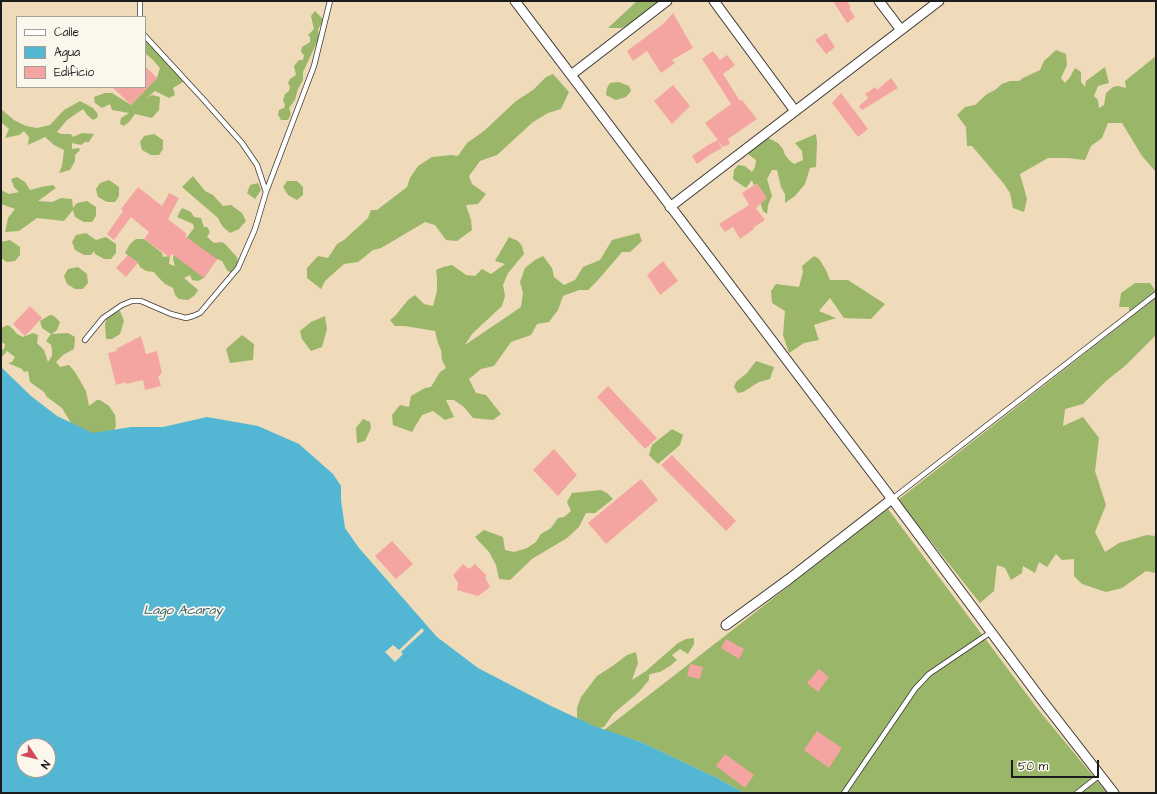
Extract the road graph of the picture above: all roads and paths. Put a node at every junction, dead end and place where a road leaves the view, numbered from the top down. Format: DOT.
graph roads {
  1 [pos="140,1"];
  2 [pos="330,1"];
  3 [pos="515,1"];
  4 [pos="667,1"];
  5 [pos="714,1"];
  6 [pos="879,1"];
  7 [pos="939,1"];
  8 [pos="140,16"];
  9 [pos="901,30"];
  10 [pos="146,37"];
  11 [pos="571,75"];
  12 [pos="795,111"];
  13 [pos="266,192"];
  14 [pos="670,207"];
  15 [pos="1156,294"];
  16 [pos="85,340"];
  17 [pos="892,499"];
  18 [pos="726,625"];
  19 [pos="991,632"];
  20 [pos="1100,775"];
  21 [pos="844,793"];
  22 [pos="1077,793"];
  23 [pos="1114,793"];
  1 -- 8 [label="lane"];
  2 -- 13 [label="lane"];
  3 -- 11 [label="street"];
  4 -- 11 [label="street"];
  5 -- 12 [label="street"];
  6 -- 9 [label="street"];
  7 -- 9 [label="street"];
  9 -- 12 [label="street"];
  10 -- 13 [label="lane"];
  11 -- 14 [label="street"];
  12 -- 14 [label="street"];
  13 -- 16 [label="lane"];
  14 -- 17 [label="street"];
  15 -- 17 [label="lane"];
  17 -- 18 [label="street"];
  17 -- 19 [label="street"];
  19 -- 20 [label="street"];
  19 -- 21 [label="lane"];
  20 -- 22 [label="lane"];
  20 -- 23 [label="street"];
}
